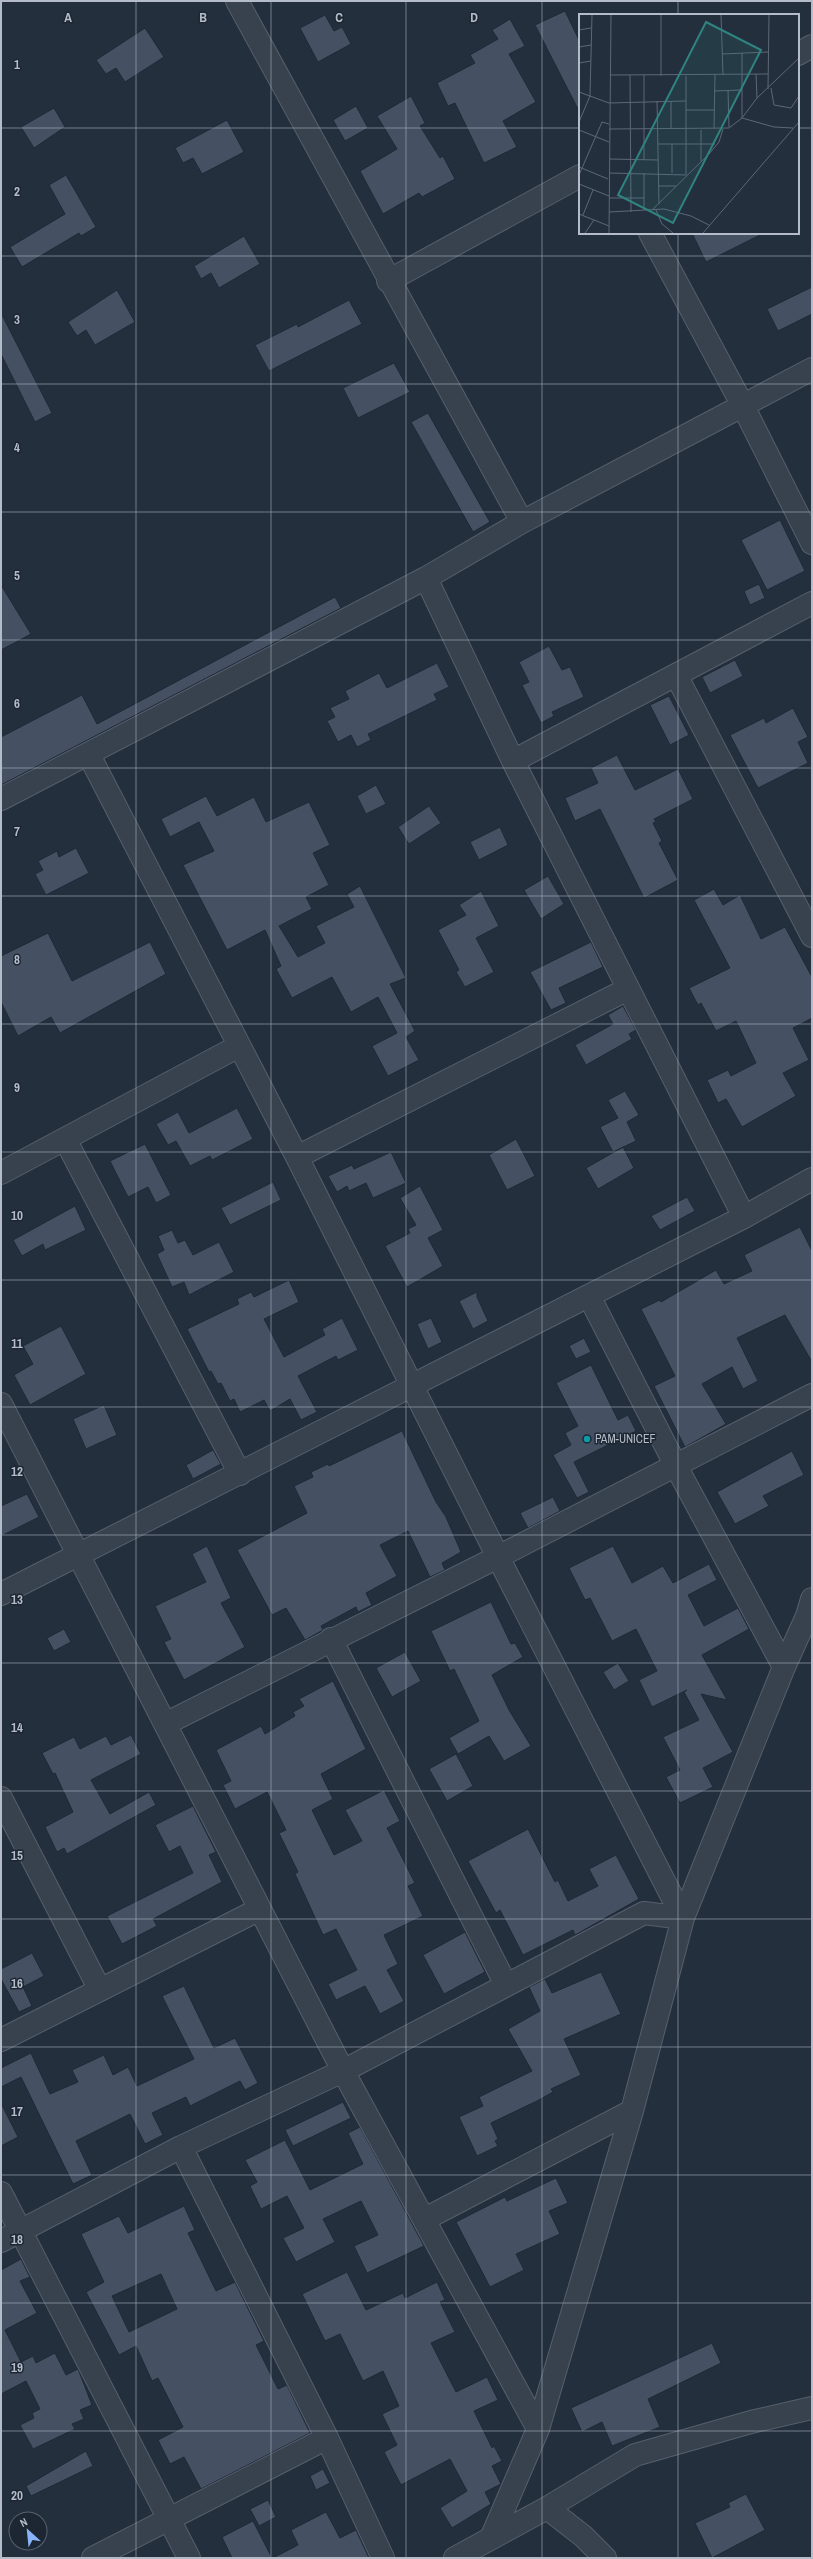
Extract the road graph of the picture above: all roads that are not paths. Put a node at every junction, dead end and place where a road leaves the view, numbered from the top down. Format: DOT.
graph roads {
  1 [pos="237,1"];
  2 [pos="812,46"];
  3 [pos="799,53"];
  4 [pos="579,177"];
  5 [pos="651,234"];
  6 [pos="388,281"];
  7 [pos="812,369"];
  8 [pos="743,406"];
  9 [pos="522,522"];
  10 [pos="812,543"];
  11 [pos="426,578"];
  12 [pos="812,604"];
  13 [pos="676,675"];
  14 [pos="89,755"];
  15 [pos="513,761"];
  16 [pos="1,799"];
  17 [pos="812,936"];
  18 [pos="628,989"];
  19 [pos="239,1046"];
  20 [pos="65,1139"];
  21 [pos="297,1157"];
  22 [pos="1,1173"];
  23 [pos="812,1178"];
  24 [pos="744,1217"];
  25 [pos="589,1296"];
  26 [pos="412,1386"];
  27 [pos="812,1396"];
  28 [pos="1,1404"];
  29 [pos="676,1466"];
  30 [pos="240,1474"];
  31 [pos="78,1555"];
  32 [pos="498,1557"];
  33 [pos="1,1594"];
  34 [pos="812,1599"];
  35 [pos="331,1639"];
  36 [pos="784,1667"];
  37 [pos="165,1724"];
  38 [pos="1,1798"];
  39 [pos="260,1909"];
  40 [pos="683,1918"];
  41 [pos="506,1986"];
  42 [pos="100,1990"];
  43 [pos="1,2040"];
  44 [pos="343,2071"];
  45 [pos="632,2111"];
  46 [pos="182,2147"];
  47 [pos="1,2193"];
  48 [pos="425,2219"];
  49 [pos="20,2230"];
  50 [pos="1,2241"];
  51 [pos="812,2408"];
  52 [pos="538,2429"];
  53 [pos="327,2438"];
  54 [pos="547,2508"];
  55 [pos="169,2519"];
  56 [pos="492,2536"];
  57 [pos="93,2558"];
  58 [pos="189,2558"];
  59 [pos="383,2558"];
  60 [pos="455,2558"];
  61 [pos="605,2558"];
  1 -- 6 [label="street"];
  2 -- 3 [label="street"];
  4 -- 6 [label="street"];
  5 -- 8 [label="street"];
  6 -- 9 [label="street"];
  7 -- 8 [label="street"];
  8 -- 9 [label="street"];
  8 -- 10 [label="street"];
  9 -- 11 [label="street"];
  11 -- 14 [label="street"];
  11 -- 15 [label="street"];
  12 -- 13 [label="street"];
  13 -- 15 [label="street"];
  13 -- 17 [label="street"];
  14 -- 16 [label="street"];
  14 -- 19 [label="street"];
  15 -- 18 [label="street"];
  18 -- 21 [label="street"];
  18 -- 24 [label="street"];
  19 -- 20 [label="street"];
  19 -- 21 [label="street"];
  20 -- 22 [label="street"];
  20 -- 30 [label="street"];
  21 -- 26 [label="street"];
  23 -- 24 [label="street"];
  24 -- 25 [label="street"];
  25 -- 26 [label="street"];
  25 -- 29 [label="street"];
  26 -- 30 [label="street"];
  26 -- 32 [label="street"];
  27 -- 29 [label="street"];
  28 -- 31 [label="street"];
  29 -- 32 [label="street"];
  29 -- 36 [label="street"];
  30 -- 31 [label="street"];
  31 -- 33 [label="street"];
  31 -- 37 [label="street"];
  32 -- 35 [label="street"];
  32 -- 40 [label="street"];
  34 -- 36 [label="street"];
  35 -- 37 [label="street"];
  35 -- 41 [label="street"];
  36 -- 40 [label="street"];
  37 -- 39 [label="street"];
  38 -- 42 [label="street"];
  39 -- 42 [label="street"];
  39 -- 44 [label="street"];
  40 -- 41 [label="street"];
  40 -- 45 [label="street"];
  41 -- 44 [label="street"];
  42 -- 43 [label="street"];
  44 -- 46 [label="street"];
  44 -- 48 [label="street"];
  45 -- 48 [label="street"];
  45 -- 52 [label="street"];
  46 -- 49 [label="street"];
  46 -- 53 [label="street"];
  47 -- 49 [label="street"];
  48 -- 52 [label="street"];
  49 -- 50 [label="street"];
  49 -- 55 [label="street"];
  51 -- 54 [label="street"];
  52 -- 56 [label="street"];
  53 -- 55 [label="street"];
  53 -- 59 [label="street"];
  54 -- 56 [label="street"];
  54 -- 61 [label="street"];
  55 -- 57 [label="street"];
  55 -- 58 [label="street"];
  56 -- 60 [label="street"];
}
